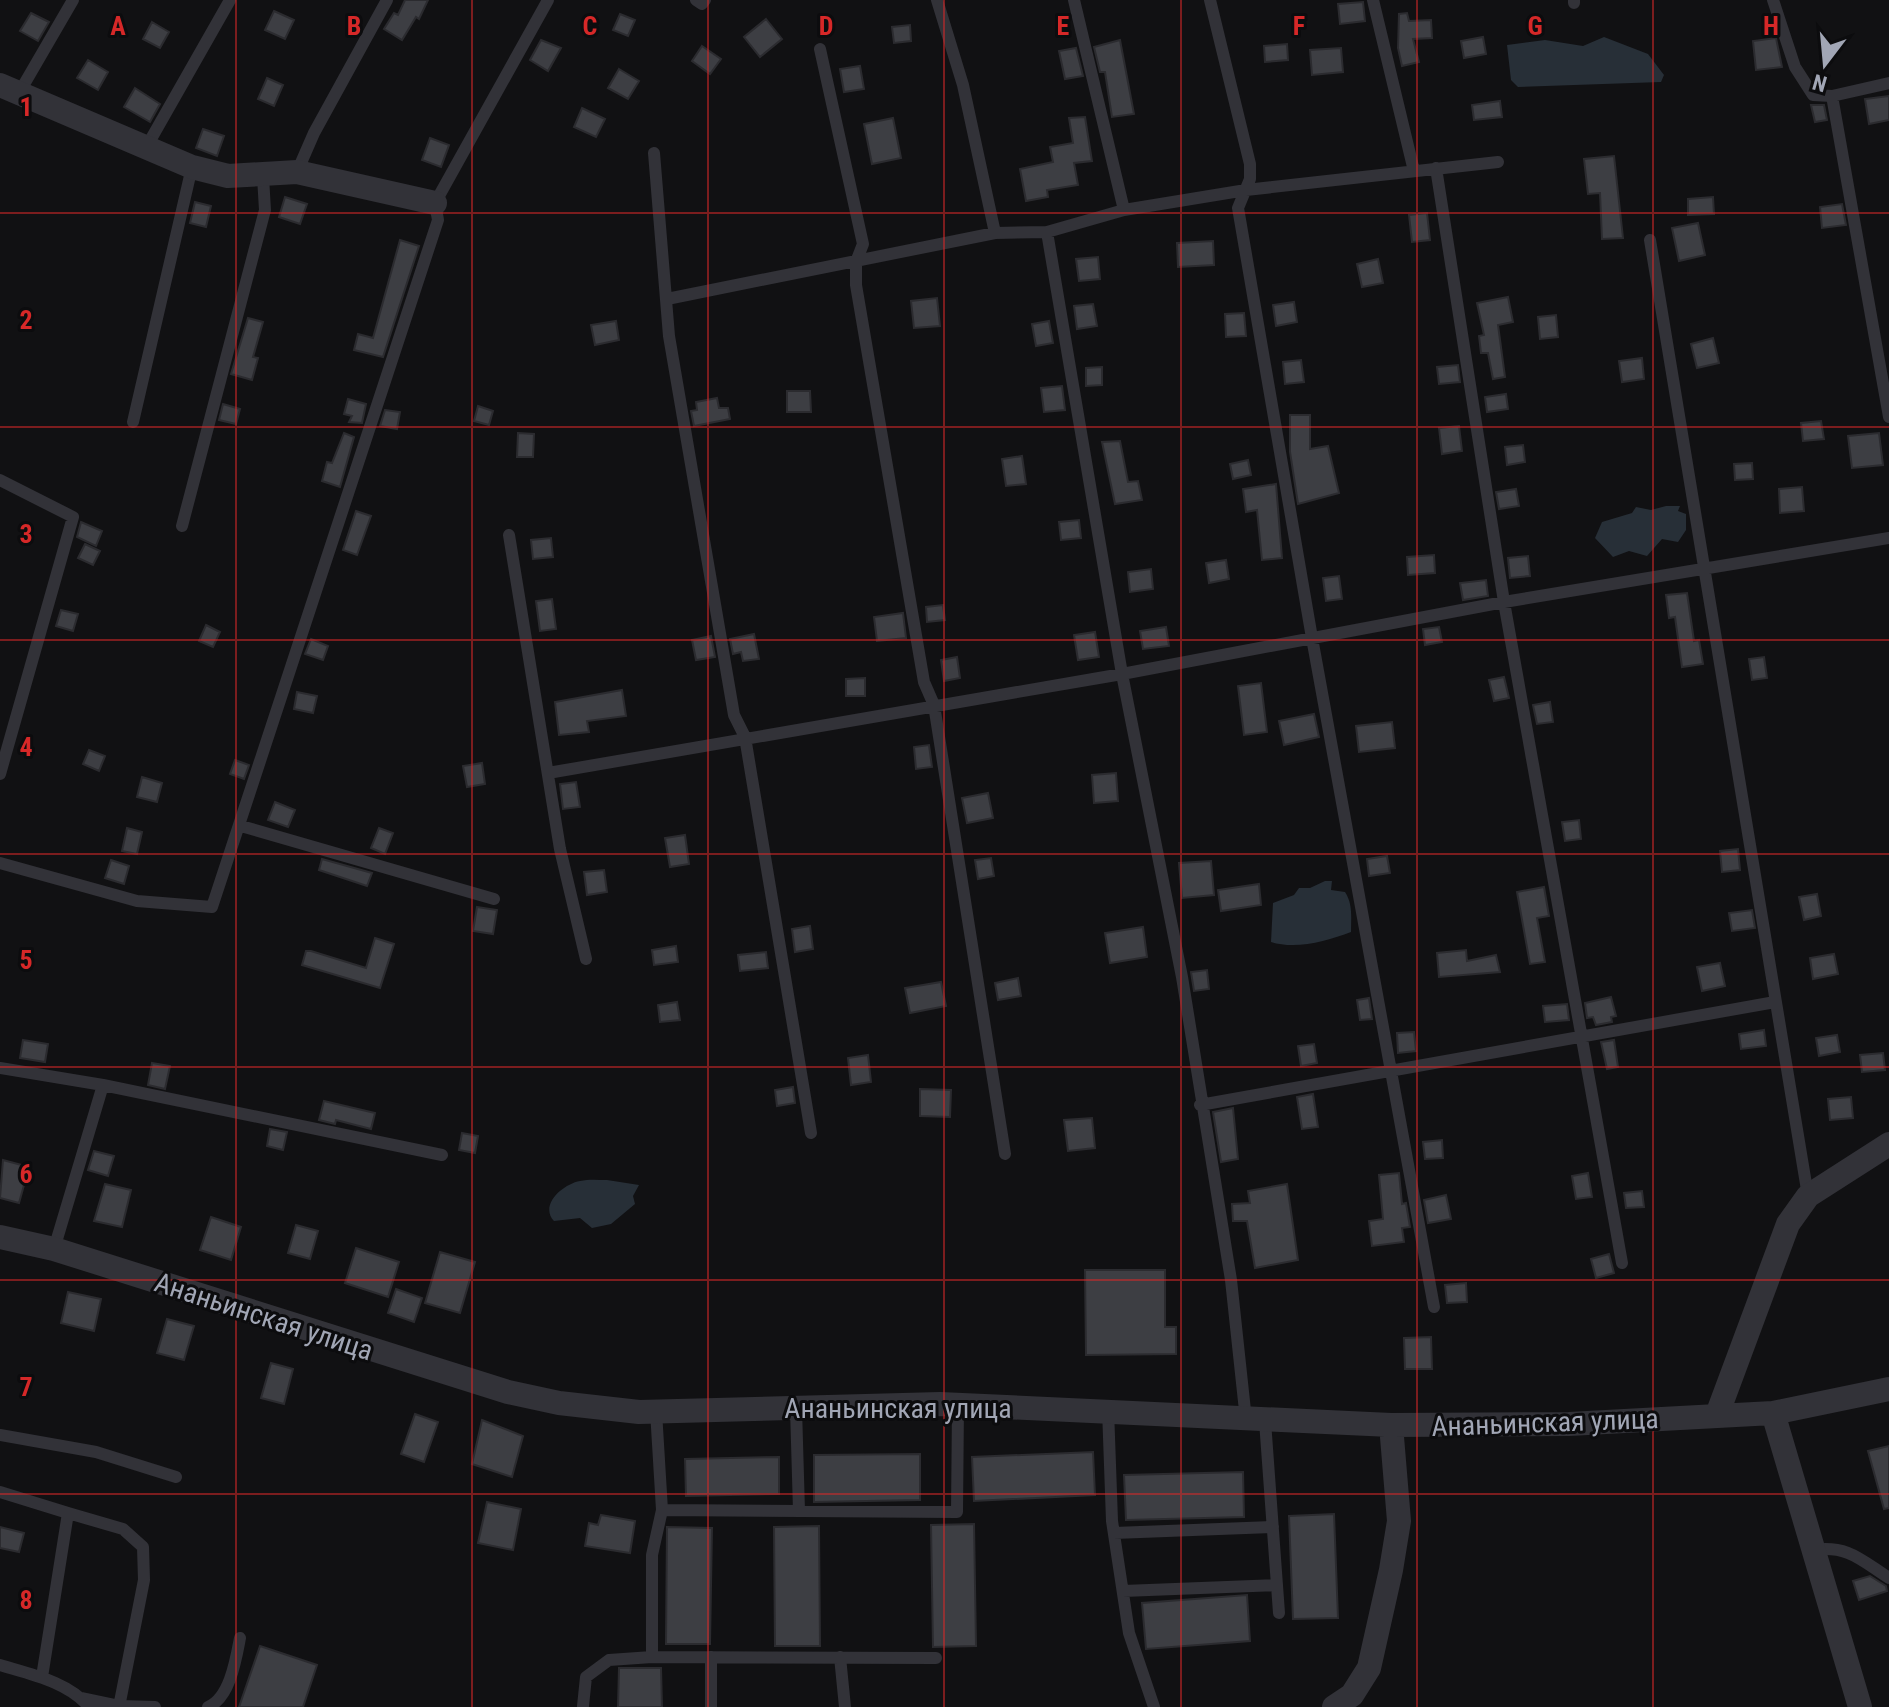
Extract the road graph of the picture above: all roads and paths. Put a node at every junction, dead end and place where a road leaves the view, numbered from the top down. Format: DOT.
graph roads {
  1 [pos="73,0"];
  2 [pos="230,0"];
  3 [pos="387,0"];
  4 [pos="548,0"];
  5 [pos="696,0"];
  6 [pos="705,0"];
  7 [pos="937,0"];
  8 [pos="1074,0"];
  9 [pos="1210,0"];
  10 [pos="1373,0"];
  11 [pos="1773,0"];
  12 [pos="820,49"];
  13 [pos="1889,83"];
  14 [pos="9,89"];
  15 [pos="1832,96"];
  16 [pos="147,146"];
  17 [pos="654,153"];
  18 [pos="1498,162"];
  19 [pos="192,167"];
  20 [pos="1436,168"];
  21 [pos="1414,171"];
  22 [pos="297,172"];
  23 [pos="263,177"];
  24 [pos="1246,190"];
  25 [pos="435,203"];
  26 [pos="1124,210"];
  27 [pos="1047,232"];
  28 [pos="995,233"];
  29 [pos="1650,240"];
  30 [pos="856,262"];
  31 [pos="667,299"];
  32 [pos="1889,417"];
  33 [pos="133,422"];
  34 [pos="0,480"];
  35 [pos="182,526"];
  36 [pos="509,535"];
  37 [pos="1889,538"];
  38 [pos="1703,567"];
  39 [pos="1504,602"];
  40 [pos="1312,638"];
  41 [pos="1122,674"];
  42 [pos="934,705"];
  43 [pos="745,737"];
  44 [pos="548,773"];
  45 [pos="0,774"];
  46 [pos="241,826"];
  47 [pos="0,863"];
  48 [pos="494,899"];
  49 [pos="586,959"];
  50 [pos="1775,1002"];
  51 [pos="1580,1035"];
  52 [pos="0,1068"];
  53 [pos="1390,1073"];
  54 [pos="103,1085"];
  55 [pos="1200,1105"];
  56 [pos="811,1133"];
  57 [pos="1889,1144"];
  58 [pos="1005,1154"];
  59 [pos="442,1155"];
  60 [pos="1808,1196"];
  61 [pos="0,1237"];
  62 [pos="54,1249"];
  63 [pos="1622,1263"];
  64 [pos="1434,1307"];
  65 [pos="1889,1389"];
  66 [pos="958,1405"];
  67 [pos="796,1408"];
  68 [pos="1108,1409"];
  69 [pos="656,1411"];
  70 [pos="1773,1413"];
  71 [pos="1717,1415"];
  72 [pos="1255,1420"];
  73 [pos="1391,1425"];
  74 [pos="0,1435"];
  75 [pos="176,1477"];
  76 [pos="0,1492"];
  77 [pos="662,1510"];
  78 [pos="799,1511"];
  79 [pos="68,1513"];
  80 [pos="1273,1527"];
  81 [pos="1114,1533"];
  82 [pos="1813,1550"];
  83 [pos="1889,1578"];
  84 [pos="1277,1585"];
  85 [pos="1123,1591"];
  86 [pos="1279,1613"];
  87 [pos="240,1638"];
  88 [pos="652,1657"];
  89 [pos="711,1657"];
  90 [pos="840,1657"];
  91 [pos="936,1658"];
  92 [pos="0,1665"];
  93 [pos="42,1677"];
  94 [pos="85,1702"];
  95 [pos="119,1706"];
  96 [pos="583,1706"];
  97 [pos="155,1707"];
  98 [pos="208,1707"];
  99 [pos="711,1707"];
  100 [pos="845,1707"];
  101 [pos="1154,1707"];
  102 [pos="1334,1707"];
  103 [pos="1860,1707"];
  1 -- 14 [label="lane"];
  2 -- 16 [label="lane"];
  3 -- 22 [label="lane"];
  4 -- 25 [label="lane"];
  5 -- 6 [label="lane"];
  7 -- 28 [label="lane"];
  8 -- 26 [label="lane"];
  9 -- 24 [label="lane"];
  10 -- 21 [label="lane"];
  11 -- 15 [label="lane"];
  12 -- 30 [label="lane"];
  13 -- 15 [label="lane"];
  14 -- 16 [label="street"];
  15 -- 32 [label="lane"];
  16 -- 19 [label="street"];
  17 -- 31 [label="lane"];
  18 -- 20 [label="lane"];
  19 -- 23 [label="street"];
  19 -- 33 [label="lane"];
  20 -- 21 [label="lane"];
  20 -- 39 [label="lane"];
  21 -- 24 [label="lane"];
  22 -- 23 [label="street"];
  22 -- 25 [label="street"];
  23 -- 35 [label="lane"];
  24 -- 26 [label="lane"];
  24 -- 40 [label="lane"];
  25 -- 46 [label="lane"];
  26 -- 27 [label="lane"];
  27 -- 28 [label="lane"];
  27 -- 41 [label="lane"];
  28 -- 30 [label="lane"];
  29 -- 38 [label="lane"];
  30 -- 31 [label="lane"];
  30 -- 42 [label="lane"];
  31 -- 43 [label="lane"];
  34 -- 45 [label="lane"];
  36 -- 44 [label="lane"];
  37 -- 38 [label="lane"];
  38 -- 39 [label="lane"];
  38 -- 50 [label="lane"];
  39 -- 40 [label="lane"];
  39 -- 51 [label="lane"];
  40 -- 41 [label="lane"];
  40 -- 53 [label="lane"];
  41 -- 42 [label="lane"];
  41 -- 55 [label="lane"];
  42 -- 43 [label="lane"];
  42 -- 58 [label="lane"];
  43 -- 44 [label="lane"];
  43 -- 56 [label="lane"];
  44 -- 49 [label="lane"];
  46 -- 47 [label="lane"];
  46 -- 48 [label="lane"];
  50 -- 51 [label="lane"];
  50 -- 60 [label="lane"];
  51 -- 53 [label="lane"];
  51 -- 63 [label="lane"];
  52 -- 54 [label="lane"];
  53 -- 55 [label="lane"];
  53 -- 64 [label="lane"];
  54 -- 59 [label="lane"];
  54 -- 62 [label="lane"];
  55 -- 72 [label="lane"];
  57 -- 60 [label="street"];
  60 -- 71 [label="street"];
  61 -- 62 [label="street, Ананьинская улица"];
  62 -- 69 [label="street, Ананьинская улица"];
  65 -- 70 [label="street, Ананьинская улица"];
  66 -- 67 [label="street, Ананьинская улица"];
  66 -- 68 [label="street, Ананьинская улица"];
  66 -- 78 [label="lane"];
  67 -- 69 [label="street, Ананьинская улица"];
  67 -- 78 [label="lane"];
  68 -- 72 [label="street, Ананьинская улица"];
  68 -- 81 [label="lane"];
  69 -- 77 [label="lane"];
  70 -- 71 [label="street, Ананьинская улица"];
  70 -- 82 [label="street"];
  71 -- 73 [label="street, Ананьинская улица"];
  72 -- 73 [label="street, Ананьинская улица"];
  72 -- 80 [label="lane"];
  73 -- 102 [label="street"];
  74 -- 75 [label="lane"];
  76 -- 79 [label="lane"];
  77 -- 78 [label="lane"];
  77 -- 88 [label="lane"];
  79 -- 93 [label="lane"];
  79 -- 95 [label="lane"];
  80 -- 81 [label="lane"];
  80 -- 84 [label="lane"];
  81 -- 85 [label="lane"];
  82 -- 83 [label="lane"];
  82 -- 103 [label="street"];
  84 -- 85 [label="lane"];
  84 -- 86 [label="lane"];
  85 -- 101 [label="lane"];
  87 -- 98 [label="lane"];
  88 -- 89 [label="lane"];
  88 -- 96 [label="lane"];
  89 -- 90 [label="lane"];
  89 -- 99 [label="lane"];
  90 -- 91 [label="lane"];
  90 -- 100 [label="lane"];
  92 -- 93 [label="lane"];
  93 -- 94 [label="lane"];
  94 -- 95 [label="lane"];
  95 -- 97 [label="lane"];
}
